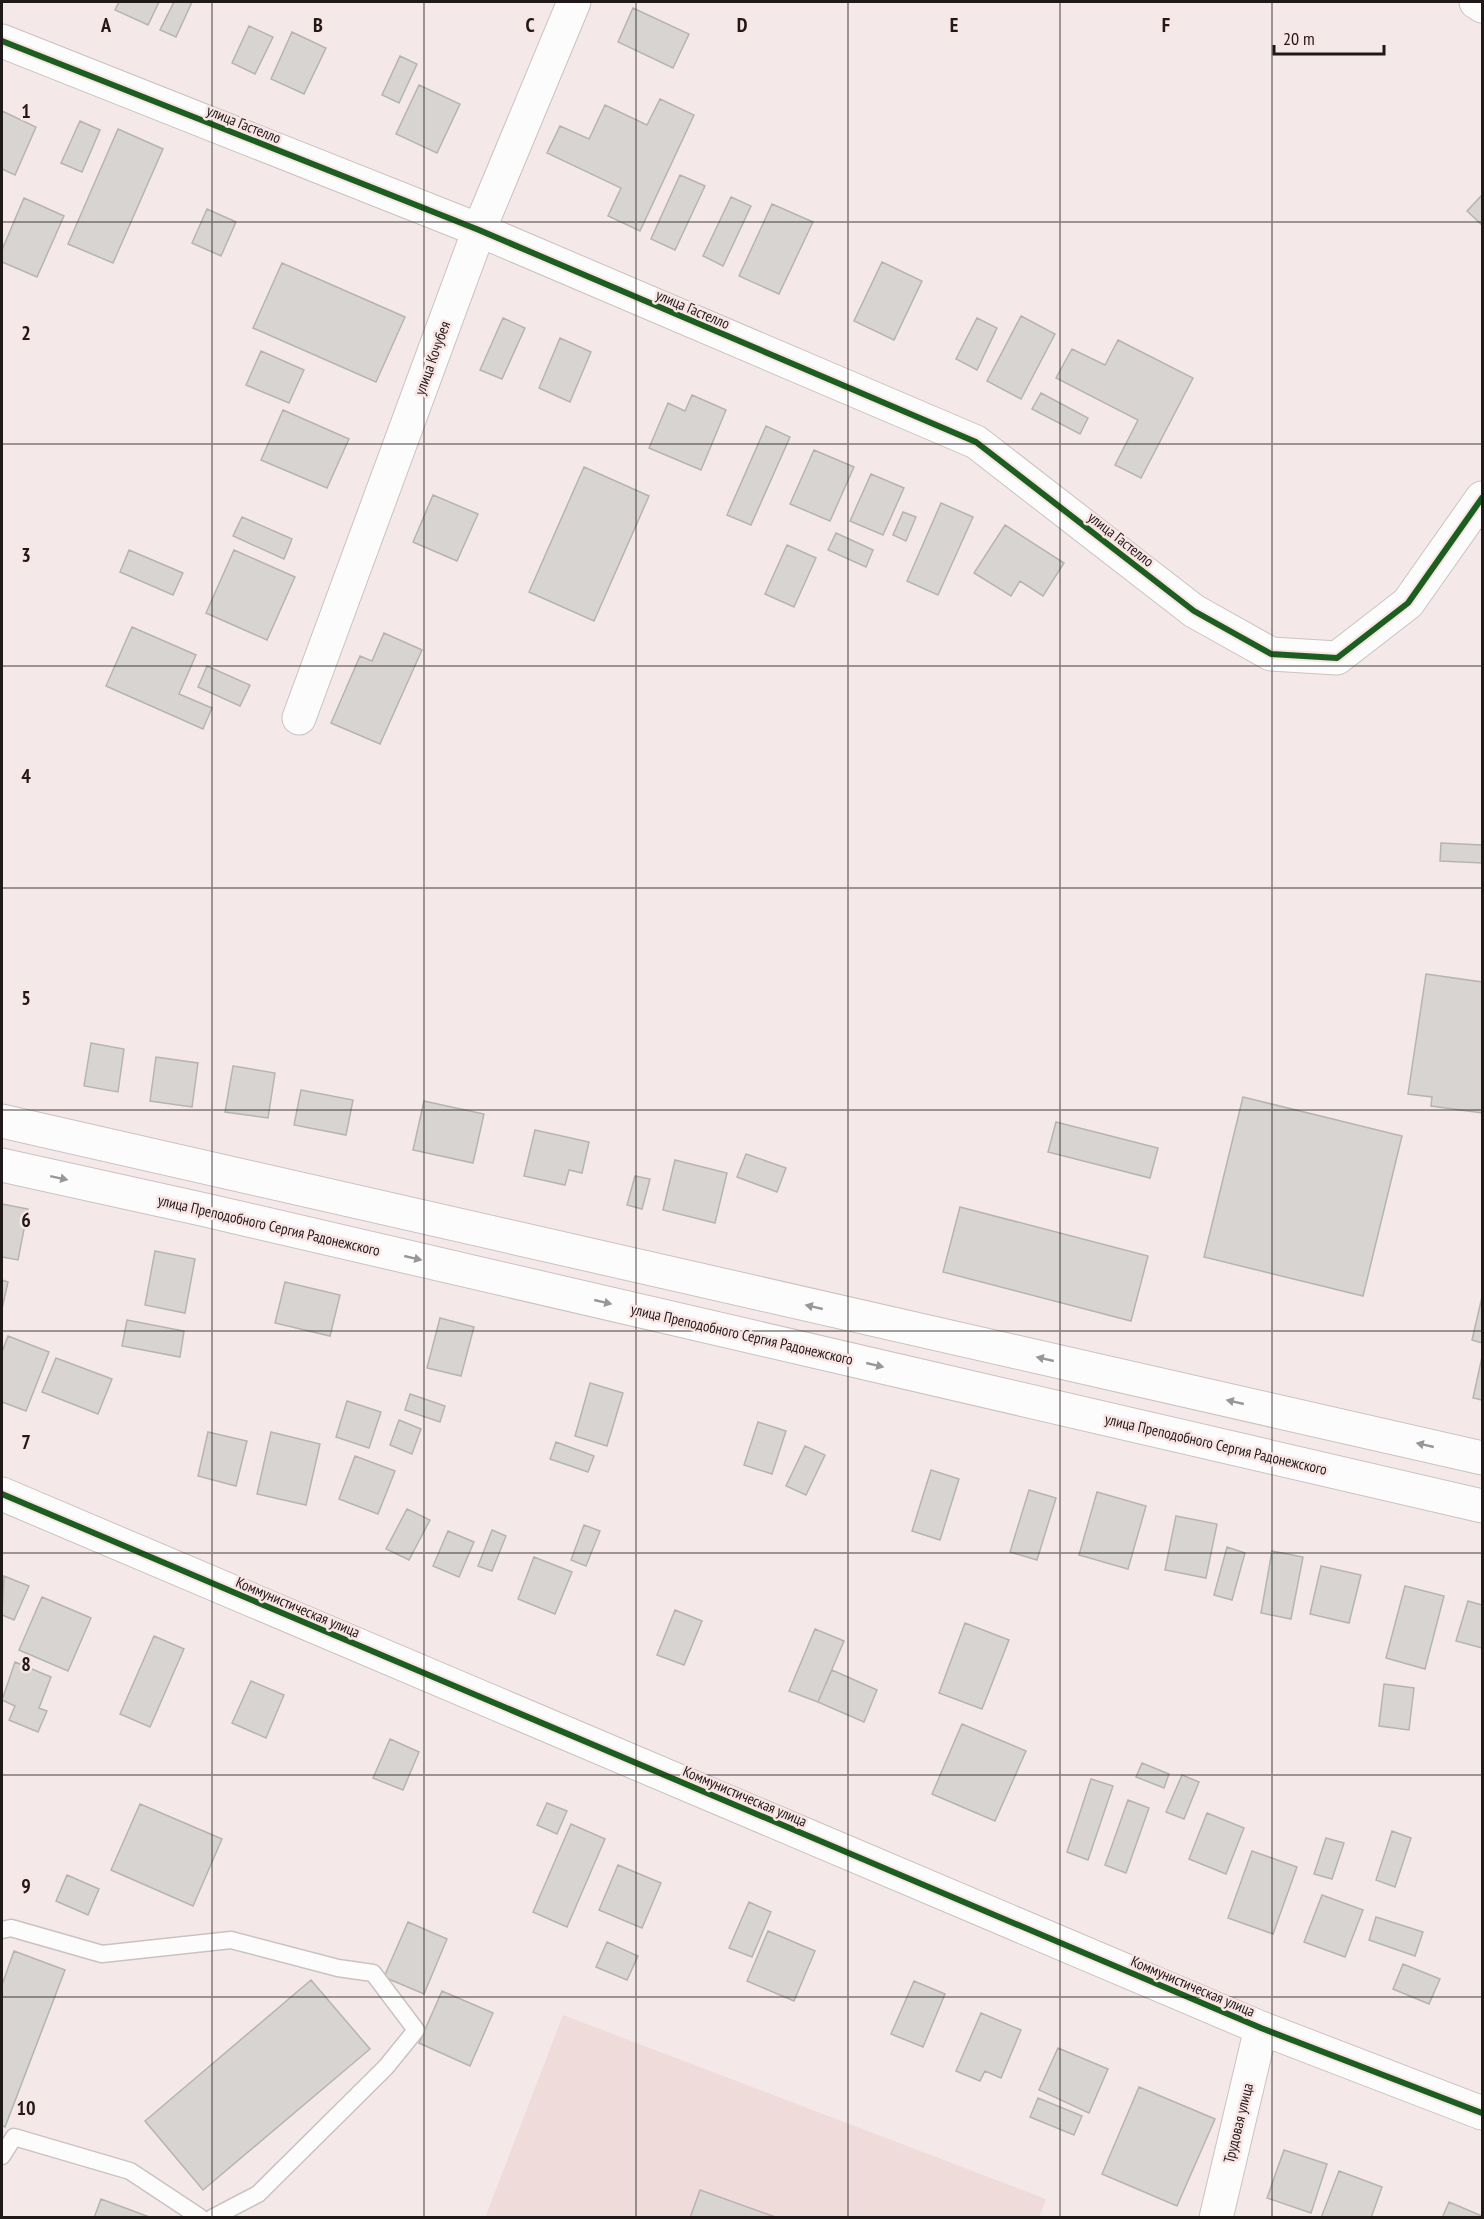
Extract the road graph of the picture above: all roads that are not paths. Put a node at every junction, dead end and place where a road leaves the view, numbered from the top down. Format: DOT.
graph roads {
  1 [pos="574,2"];
  2 [pos="1476,2"];
  3 [pos="1482,6"];
  4 [pos="2,41"];
  5 [pos="479,230"];
  6 [pos="1482,498"];
  7 [pos="299,718"];
  8 [pos="2,1121"];
  9 [pos="2,1166"];
  10 [pos="1482,1458"];
  11 [pos="2,1494"];
  12 [pos="1482,1506"];
  13 [pos="2,1930"];
  14 [pos="1261,2028"];
  15 [pos="1482,2113"];
  16 [pos="2,2156"];
  17 [pos="201,2217"];
  18 [pos="212,2217"];
  19 [pos="1216,2217"];
  1 -- 5 [label="street, улица Кочубея"];
  2 -- 3 [label="street"];
  4 -- 5 [label="street, улица Гастелло"];
  5 -- 6 [label="street, улица Гастелло"];
  5 -- 7 [label="street, улица Кочубея"];
  10 -- 8 [label="street, one-way"];
  9 -- 12 [label="street, улица Преподобного Сергия Радонежского, one-way"];
  11 -- 14 [label="street, Коммунистическая улица"];
  13 -- 18 [label="lane"];
  14 -- 15 [label="street, Коммунистическая улица"];
  14 -- 19 [label="street, Трудовая улица"];
  16 -- 17 [label="lane"];
}
